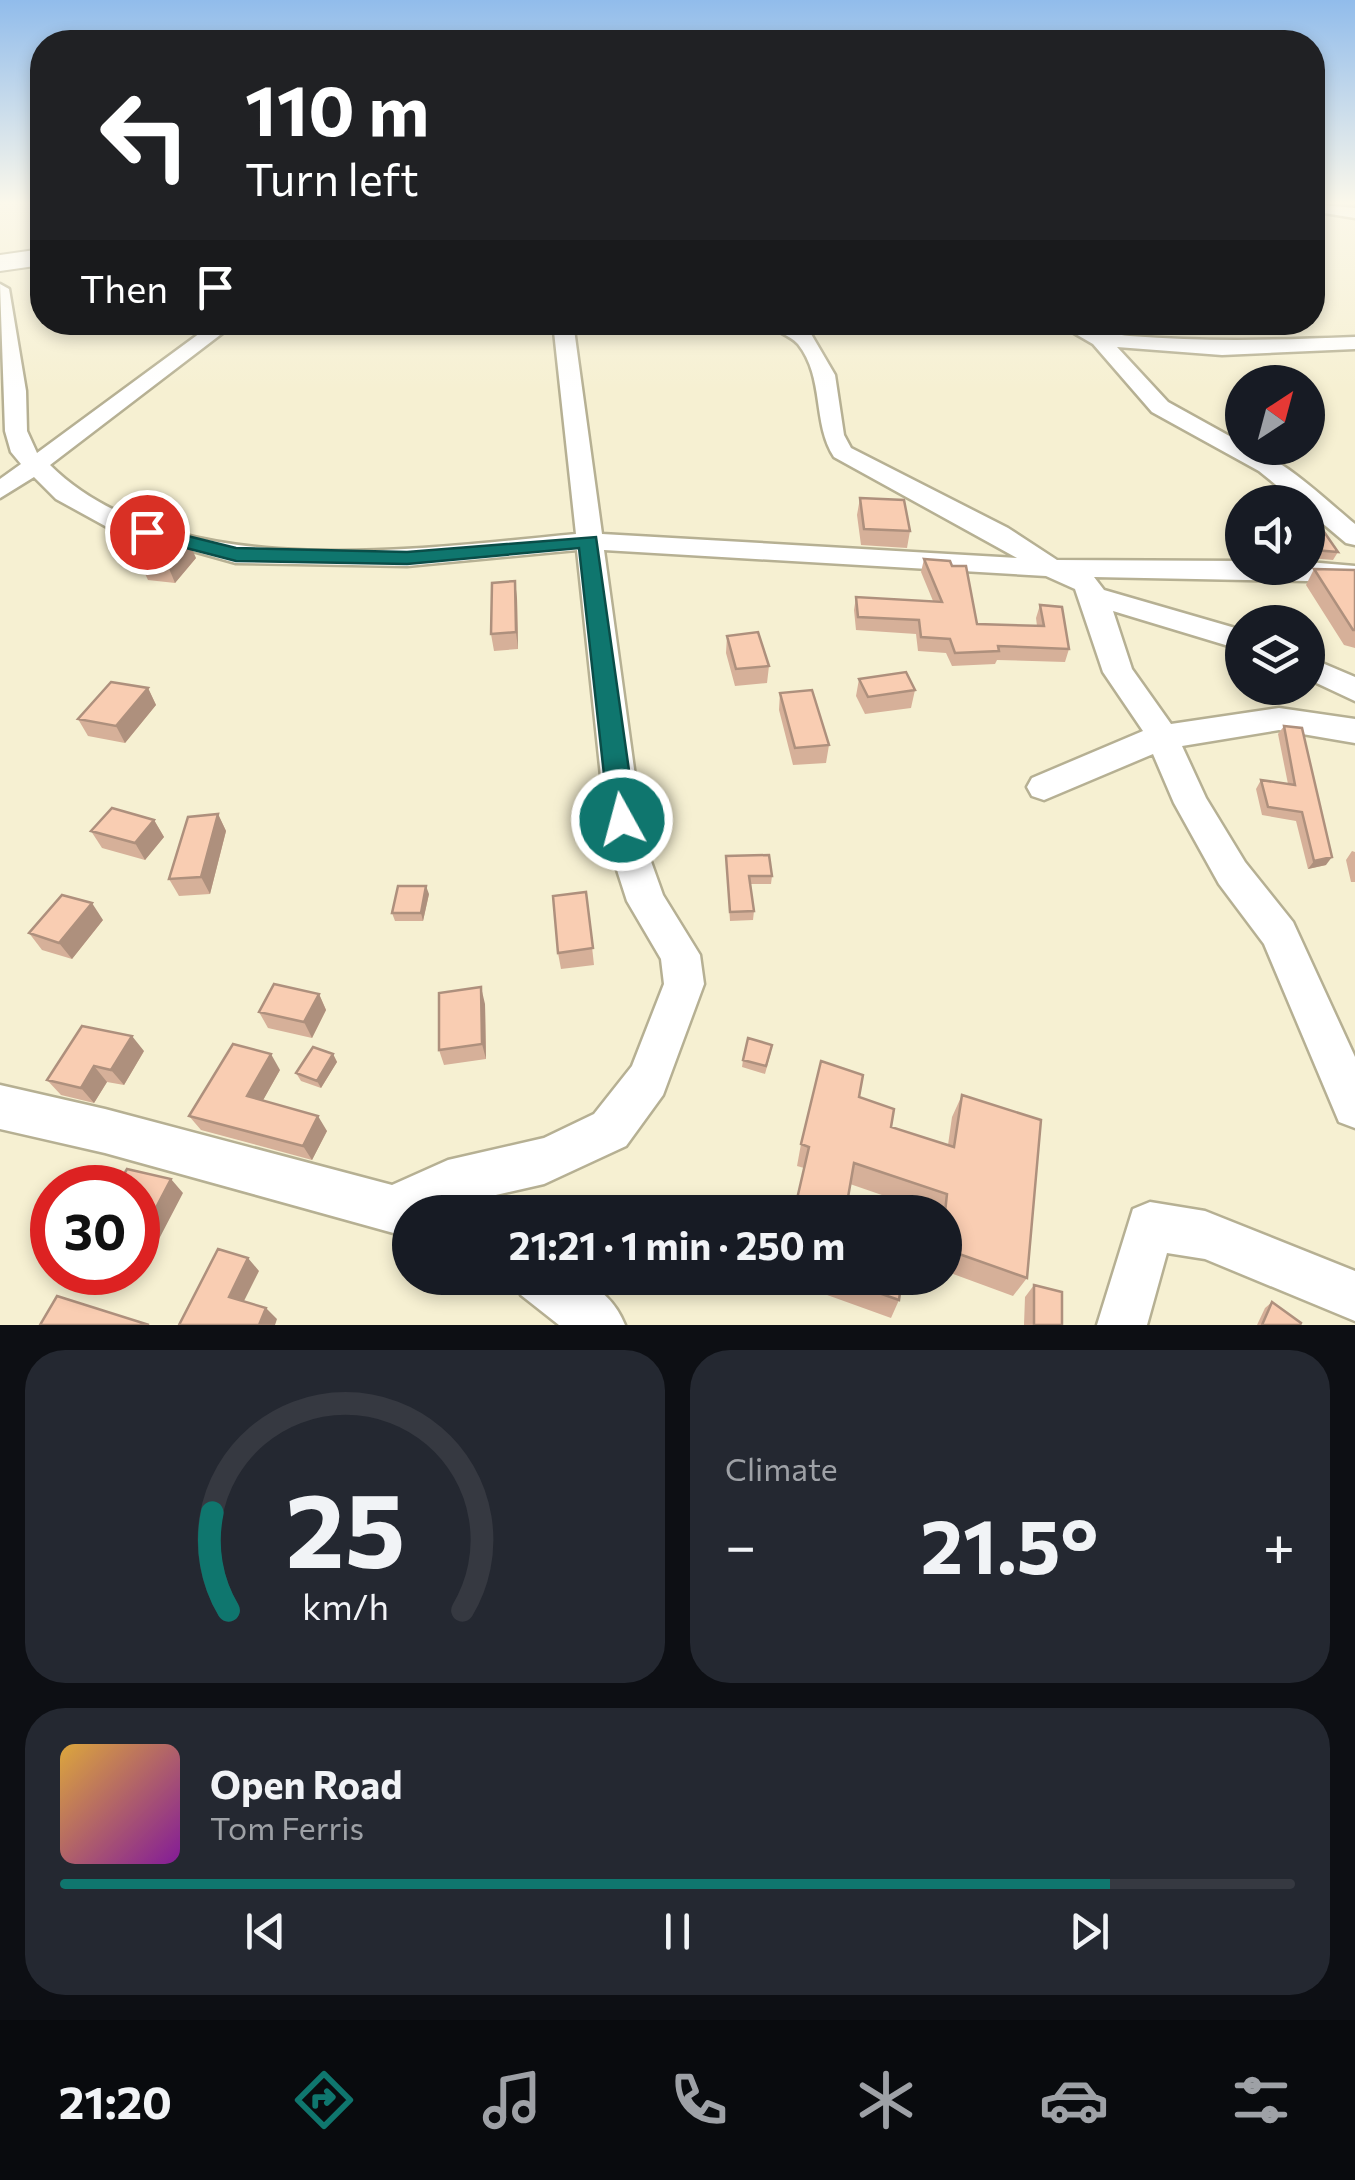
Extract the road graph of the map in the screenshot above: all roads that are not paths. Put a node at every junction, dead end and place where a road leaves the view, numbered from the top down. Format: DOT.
graph roads {
  1 [pos="0,290"];
  2 [pos="210,335"];
  3 [pos="565,335"];
  4 [pos="798,335"];
  5 [pos="1090,335"];
  6 [pos="1100,340"];
  7 [pos="1355,342"];
  8 [pos="35,465"];
  9 [pos="0,491"];
  10 [pos="1355,538"];
  11 [pos="588,542"];
  12 [pos="1051,568"];
  13 [pos="1355,574"];
  14 [pos="1094,596"];
  15 [pos="1225,635"];
  16 [pos="1325,675"];
  17 [pos="1355,690"];
  18 [pos="1355,732"];
  19 [pos="1162,737"];
  20 [pos="1044,786"];
  21 [pos="0,1106"];
  22 [pos="1355,1106"];
  23 [pos="433,1195"];
  24 [pos="392,1210"];
  25 [pos="560,1295"];
  26 [pos="1355,1296"];
  27 [pos="600,1325"];
  28 [pos="1122,1325"];
  1 -- 8 [label="street"];
  2 -- 8 [label="street"];
  3 -- 11 [label="street"];
  4 -- 12 [label="street"];
  5 -- 6 [label="street"];
  6 -- 7 [label="street"];
  6 -- 10 [label="street"];
  8 -- 9 [label="street"];
  8 -- 11 [label="street"];
  11 -- 12 [label="street"];
  11 -- 23 [label="street"];
  12 -- 13 [label="street"];
  12 -- 14 [label="street"];
  14 -- 15 [label="street"];
  14 -- 19 [label="street"];
  16 -- 17 [label="street"];
  18 -- 19 [label="street"];
  19 -- 20 [label="street"];
  19 -- 22 [label="street"];
  21 -- 24 [label="street"];
  25 -- 27 [label="street"];
  26 -- 28 [label="street"];
}
